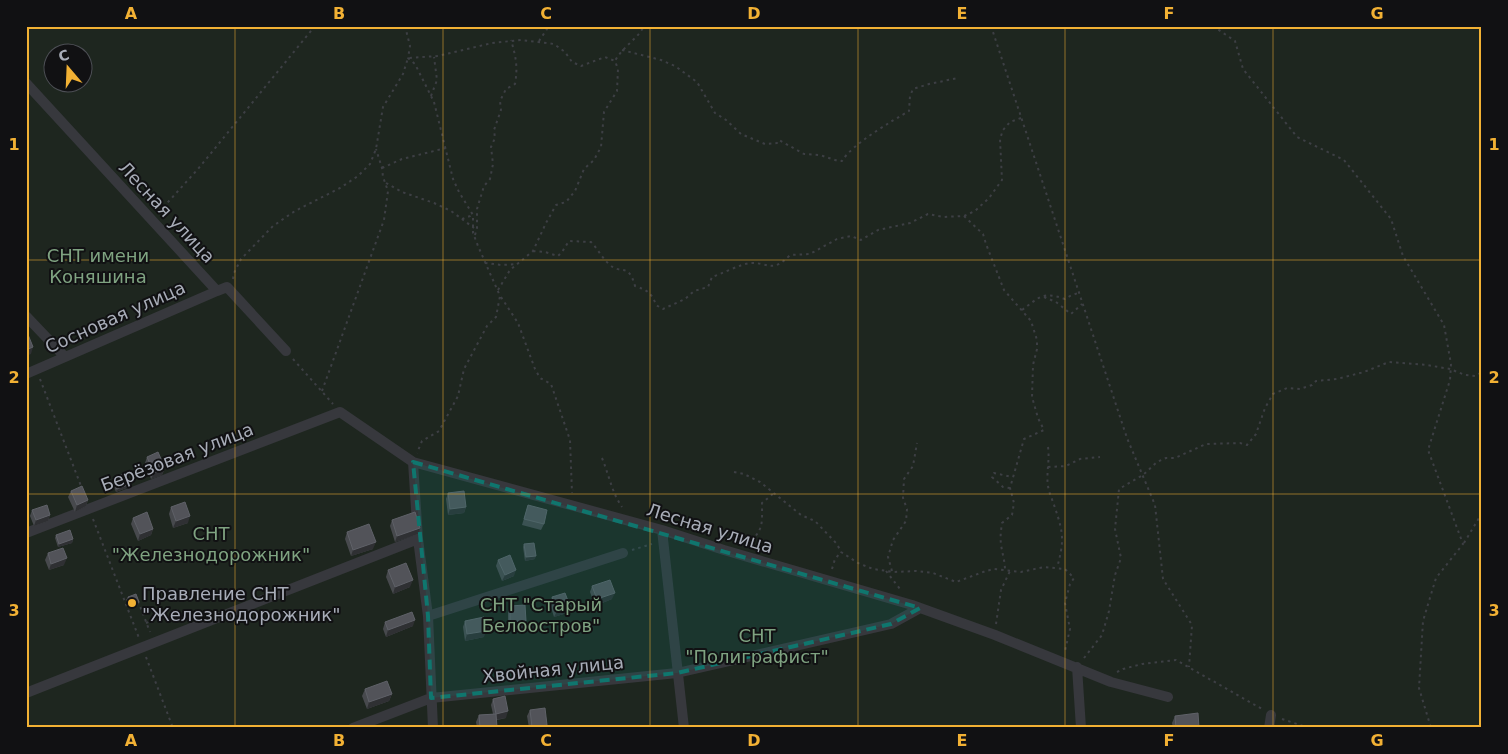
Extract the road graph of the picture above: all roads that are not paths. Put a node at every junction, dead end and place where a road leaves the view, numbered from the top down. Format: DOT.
graph roads {
  1 [pos="26,83"];
  2 [pos="217,290"];
  3 [pos="26,316"];
  4 [pos="286,351"];
  5 [pos="65,357"];
  6 [pos="26,374"];
  7 [pos="340,412"];
  8 [pos="413,462"];
  9 [pos="26,533"];
  10 [pos="662,536"];
  11 [pos="418,539"];
  12 [pos="623,553"];
  13 [pos="916,607"];
  14 [pos="428,616"];
  15 [pos="1077,667"];
  16 [pos="677,673"];
  17 [pos="26,693"];
  18 [pos="1168,697"];
  19 [pos="431,698"];
  20 [pos="1271,714"];
  21 [pos="353,728"];
  22 [pos="433,728"];
  23 [pos="684,728"];
  24 [pos="1081,728"];
  25 [pos="1269,728"];
  1 -- 2 [label="street, Лесная улица"];
  2 -- 4 [label="street"];
  2 -- 5 [label="street, Сосновая улица"];
  3 -- 5 [label="street"];
  5 -- 6 [label="street, Сосновая улица"];
  7 -- 8 [label="street, Лесная улица"];
  7 -- 9 [label="street, Берёзовая улица"];
  8 -- 10 [label="street, Лесная улица"];
  8 -- 11 [label="street"];
  10 -- 13 [label="street, Лесная улица"];
  10 -- 16 [label="street"];
  11 -- 14 [label="street"];
  11 -- 17 [label="street"];
  12 -- 14 [label="street"];
  13 -- 15 [label="street, Лесная улица"];
  13 -- 16 [label="street, Хвойная улица"];
  14 -- 19 [label="street"];
  15 -- 18 [label="street, Лесная улица"];
  15 -- 24 [label="street"];
  16 -- 19 [label="street, Хвойная улица"];
  16 -- 23 [label="street"];
  19 -- 21 [label="street, Хвойная улица"];
  19 -- 22 [label="street"];
  20 -- 25 [label="street"];
}
